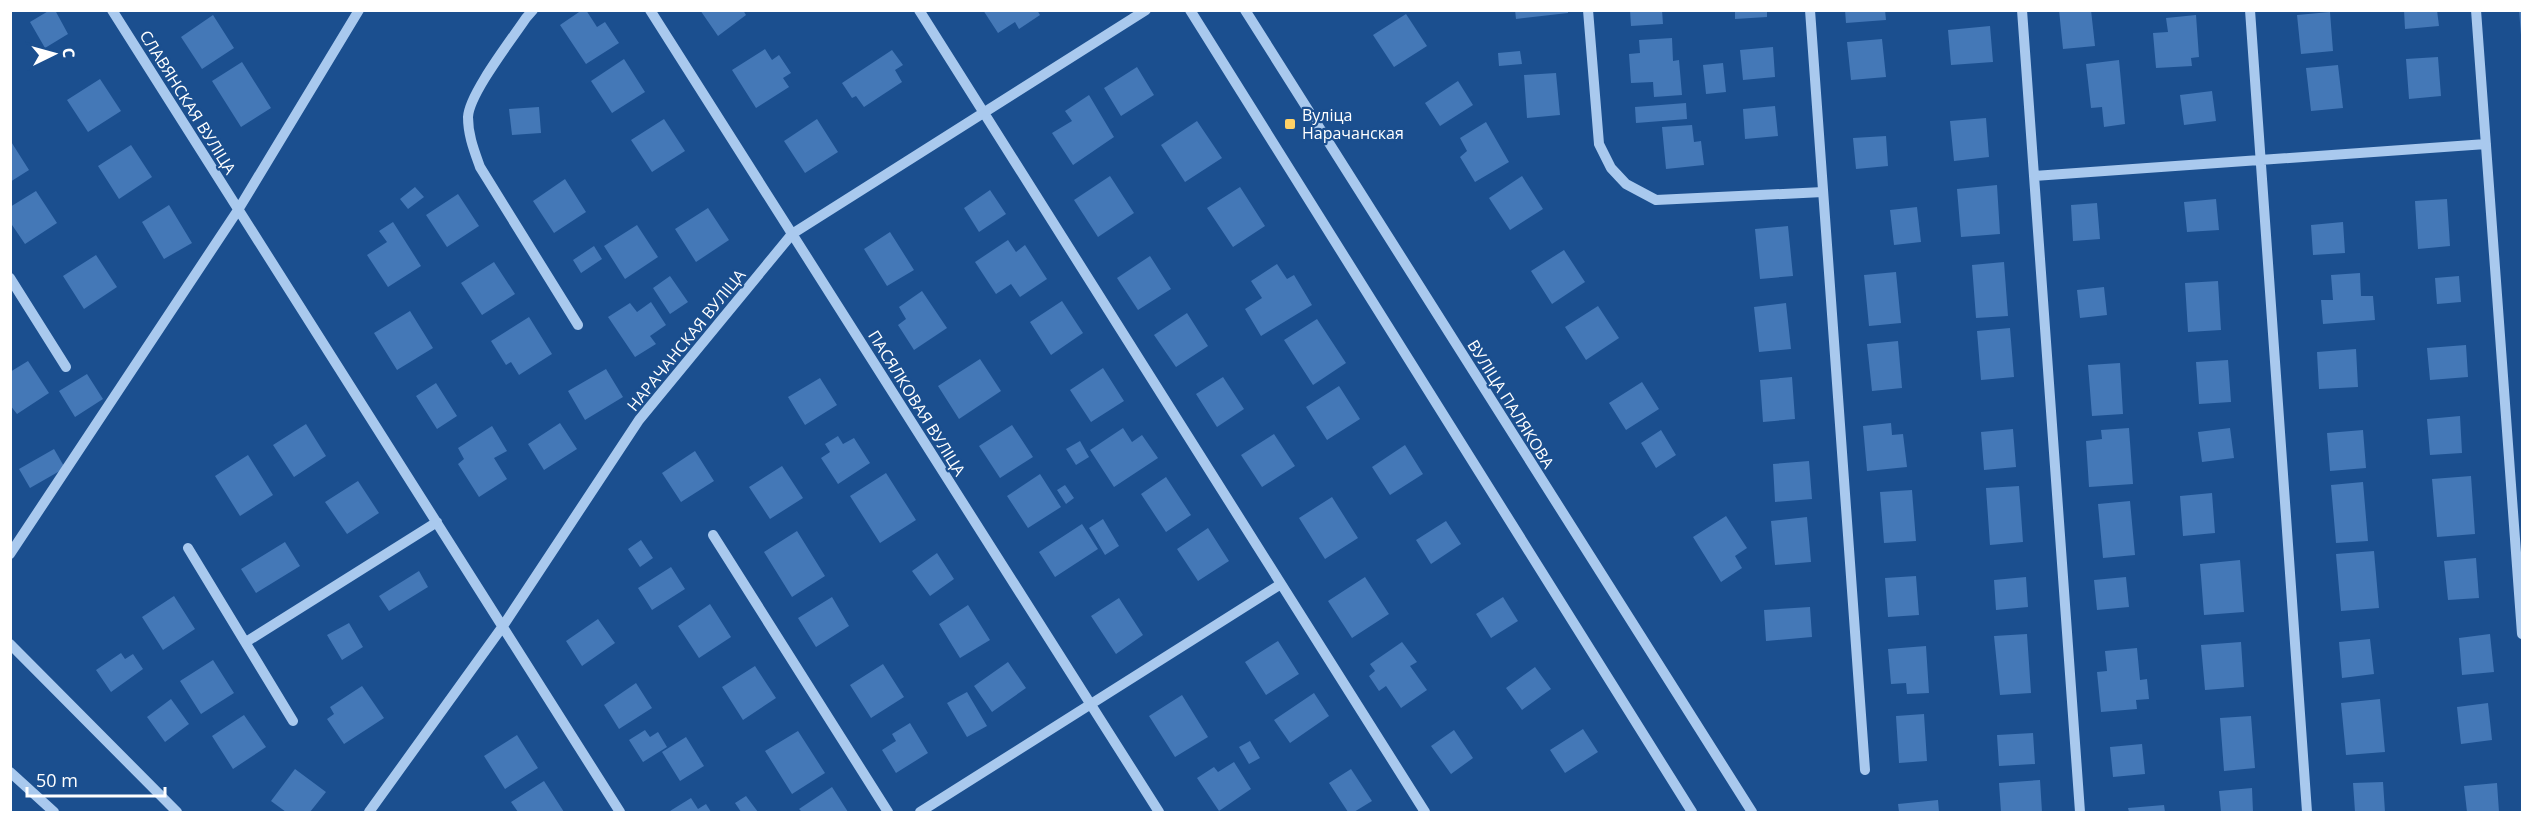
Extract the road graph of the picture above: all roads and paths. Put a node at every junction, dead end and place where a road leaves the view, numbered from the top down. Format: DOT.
graph roads {
  1 [pos="112,10"];
  2 [pos="359,10"];
  3 [pos="533,10"];
  4 [pos="650,10"];
  5 [pos="919,10"];
  6 [pos="1146,10"];
  7 [pos="1190,10"];
  8 [pos="1245,10"];
  9 [pos="1588,10"];
  10 [pos="1810,10"];
  11 [pos="2022,10"];
  12 [pos="2250,10"];
  13 [pos="2476,10"];
  14 [pos="983,113"];
  15 [pos="2486,144"];
  16 [pos="2260,159"];
  17 [pos="2034,176"];
  18 [pos="1823,192"];
  19 [pos="238,210"];
  20 [pos="792,234"];
  21 [pos="10,278"];
  22 [pos="578,325"];
  23 [pos="66,367"];
  24 [pos="437,522"];
  25 [pos="713,535"];
  26 [pos="188,548"];
  27 [pos="10,554"];
  28 [pos="1281,584"];
  29 [pos="503,626"];
  30 [pos="2523,634"];
  31 [pos="246,642"];
  32 [pos="10,644"];
  33 [pos="1091,705"];
  34 [pos="293,721"];
  35 [pos="1864,770"];
  36 [pos="10,772"];
  37 [pos="54,813"];
  38 [pos="177,813"];
  39 [pos="369,813"];
  40 [pos="620,813"];
  41 [pos="888,813"];
  42 [pos="920,813"];
  43 [pos="1159,813"];
  44 [pos="1425,813"];
  45 [pos="1692,813"];
  46 [pos="1752,813"];
  47 [pos="2080,813"];
  48 [pos="2307,813"];
  1 -- 19 [label="street, СЛАВЯНСКАЯ ВУЛІЦА"];
  2 -- 19 [label="street"];
  3 -- 22 [label="street"];
  4 -- 20 [label="street, ПАСЯЛКОВАЯ ВУЛІЦА"];
  5 -- 14 [label="street"];
  6 -- 14 [label="street, НАРАЧАНСКАЯ ВУЛІЦА"];
  7 -- 45 [label="street"];
  8 -- 46 [label="street, ВУЛІЦА ПАЛЯКОВА"];
  9 -- 18 [label="street"];
  10 -- 18 [label="street"];
  11 -- 17 [label="street"];
  12 -- 16 [label="street"];
  13 -- 15 [label="street"];
  14 -- 20 [label="street, НАРАЧАНСКАЯ ВУЛІЦА"];
  14 -- 28 [label="street"];
  15 -- 16 [label="street"];
  15 -- 30 [label="street"];
  16 -- 17 [label="street"];
  16 -- 48 [label="street"];
  17 -- 47 [label="street"];
  18 -- 35 [label="street"];
  19 -- 24 [label="street, СЛАВЯНСКАЯ ВУЛІЦА"];
  19 -- 27 [label="street"];
  20 -- 29 [label="street, НАРАЧАНСКАЯ ВУЛІЦА"];
  20 -- 33 [label="street, ПАСЯЛКОВАЯ ВУЛІЦА"];
  21 -- 23 [label="street"];
  24 -- 29 [label="street, СЛАВЯНСКАЯ ВУЛІЦА"];
  24 -- 31 [label="street"];
  25 -- 41 [label="street"];
  26 -- 31 [label="street"];
  28 -- 33 [label="street"];
  28 -- 44 [label="street"];
  29 -- 39 [label="street, НАРАЧАНСКАЯ ВУЛІЦА"];
  29 -- 40 [label="street, СЛАВЯНСКАЯ ВУЛІЦА"];
  31 -- 34 [label="street"];
  32 -- 38 [label="street"];
  33 -- 42 [label="street"];
  33 -- 43 [label="street, ПАСЯЛКОВАЯ ВУЛІЦА"];
  36 -- 37 [label="street"];
}
